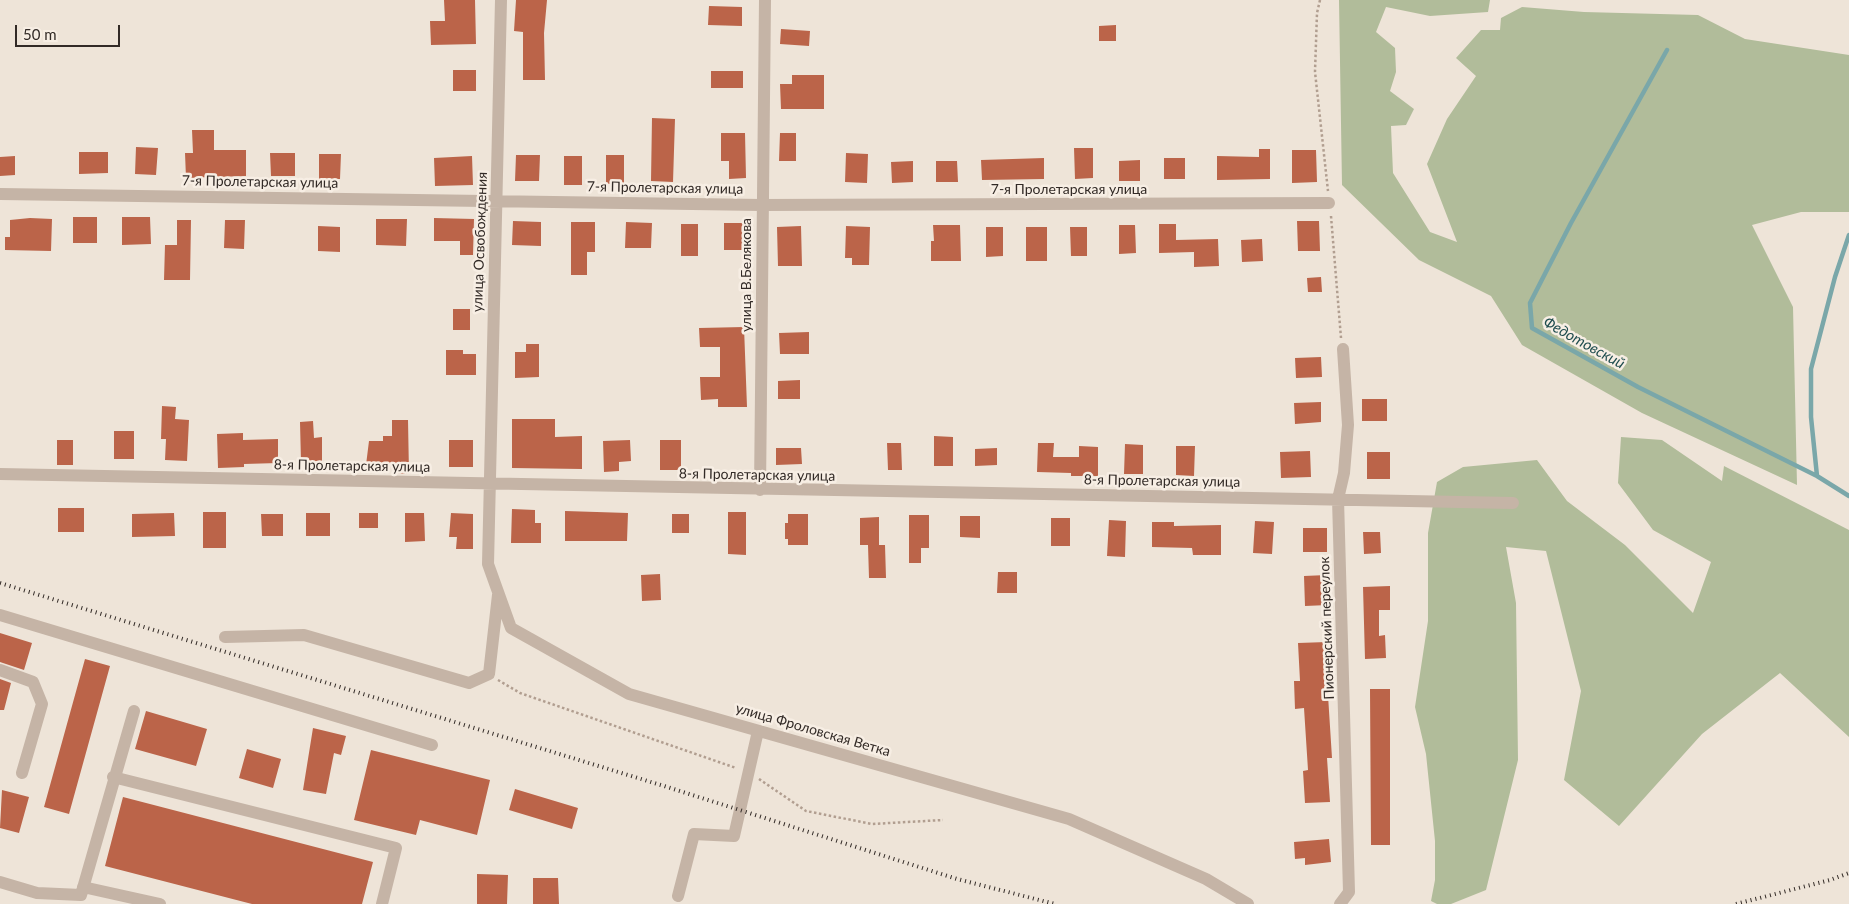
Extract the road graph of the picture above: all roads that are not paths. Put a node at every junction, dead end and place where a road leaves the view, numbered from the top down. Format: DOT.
graph roads {
  1 [pos="501,0"];
  2 [pos="765,0"];
  3 [pos="0,194"];
  4 [pos="496,200"];
  5 [pos="1329,203"];
  6 [pos="761,205"];
  7 [pos="1343,349"];
  8 [pos="0,474"];
  9 [pos="488,484"];
  10 [pos="760,490"];
  11 [pos="1338,499"];
  12 [pos="1513,504"];
  13 [pos="498,593"];
  14 [pos="0,615"];
  15 [pos="225,637"];
  16 [pos="0,670"];
  17 [pos="134,711"];
  18 [pos="758,731"];
  19 [pos="432,745"];
  20 [pos="22,773"];
  21 [pos="113,777"];
  22 [pos="0,882"];
  23 [pos="83,887"];
  24 [pos="678,896"];
  25 [pos="160,904"];
  26 [pos="382,904"];
  27 [pos="1248,904"];
  28 [pos="1340,904"];
  1 -- 4 [label="street, улица Освобождения"];
  2 -- 6 [label="street, улица В.Белякова"];
  3 -- 4 [label="street, 7-я Пролетарская улица"];
  4 -- 6 [label="street, 7-я Пролетарская улица"];
  4 -- 9 [label="street, улица Освобождения"];
  5 -- 6 [label="street, 7-я Пролетарская улица"];
  6 -- 10 [label="street, улица В.Белякова"];
  7 -- 11 [label="street, Пионерский переулок"];
  8 -- 9 [label="street, 8-я Пролетарская улица"];
  9 -- 10 [label="street, 8-я Пролетарская улица"];
  9 -- 13 [label="street, улица Фроловская Ветка"];
  10 -- 11 [label="street, 8-я Пролетарская улица"];
  11 -- 12 [label="street, 8-я Пролетарская улица"];
  11 -- 28 [label="street, Пионерский переулок"];
  13 -- 15 [label="street"];
  13 -- 18 [label="street, улица Фроловская Ветка"];
  14 -- 19 [label="street"];
  16 -- 20 [label="street"];
  17 -- 21 [label="street"];
  18 -- 24 [label="street"];
  18 -- 27 [label="street, улица Фроловская Ветка"];
  21 -- 23 [label="street"];
  21 -- 26 [label="street"];
  22 -- 23 [label="street"];
  23 -- 25 [label="street"];
}
